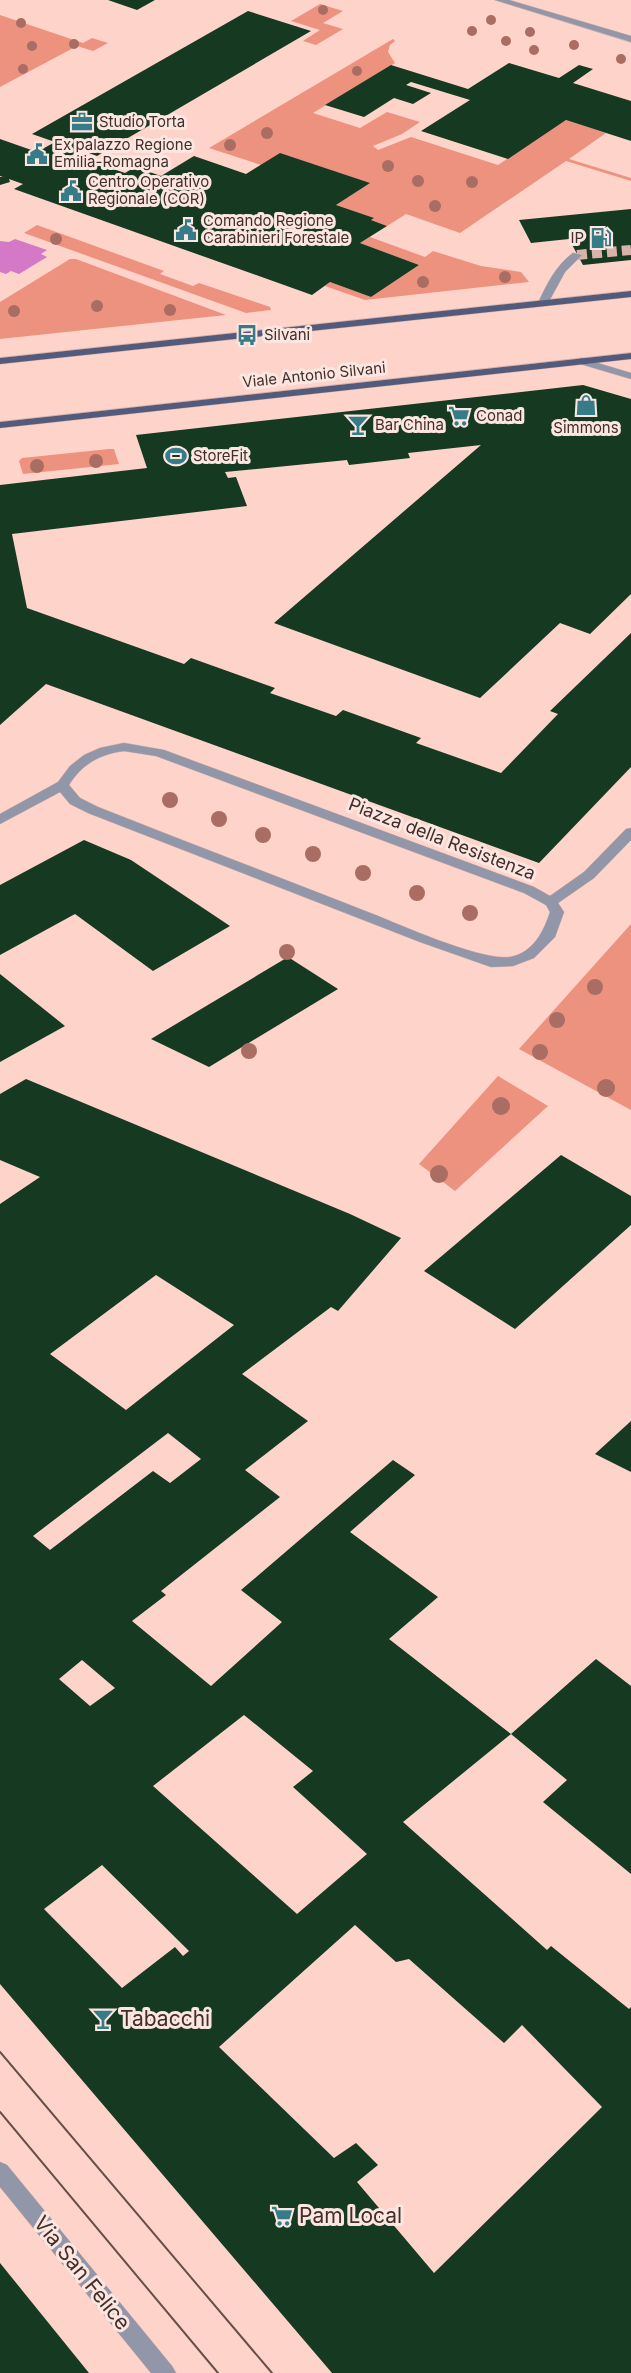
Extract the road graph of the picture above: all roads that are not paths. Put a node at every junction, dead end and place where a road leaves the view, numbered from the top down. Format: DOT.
graph roads {
  1 [pos="499,0"];
  2 [pos="631,39"];
  3 [pos="578,255"];
  4 [pos="631,294"];
  5 [pos="543,303"];
  6 [pos="631,356"];
  7 [pos="0,361"];
  8 [pos="581,361"];
  9 [pos="631,376"];
  10 [pos="0,425"];
  11 [pos="63,785"];
  12 [pos="0,820"];
  13 [pos="631,832"];
  14 [pos="551,902"];
  15 [pos="0,2172"];
  16 [pos="165,2373"];
  1 -- 2 [label="street"];
  3 -- 5 [label="street"];
  4 -- 5 [label="main road"];
  5 -- 7 [label="main road"];
  6 -- 8 [label="main road, Viale Antonio Silvani"];
  8 -- 9 [label="street"];
  8 -- 10 [label="main road, Viale Antonio Silvani"];
  11 -- 12 [label="street, Piazza della Resistenza"];
  11 -- 14 [label="street, Piazza della Resistenza"];
  11 -- 14 [label="street, Piazza della Resistenza"];
  13 -- 14 [label="street"];
  15 -- 16 [label="street, Via San Felice"];
}
